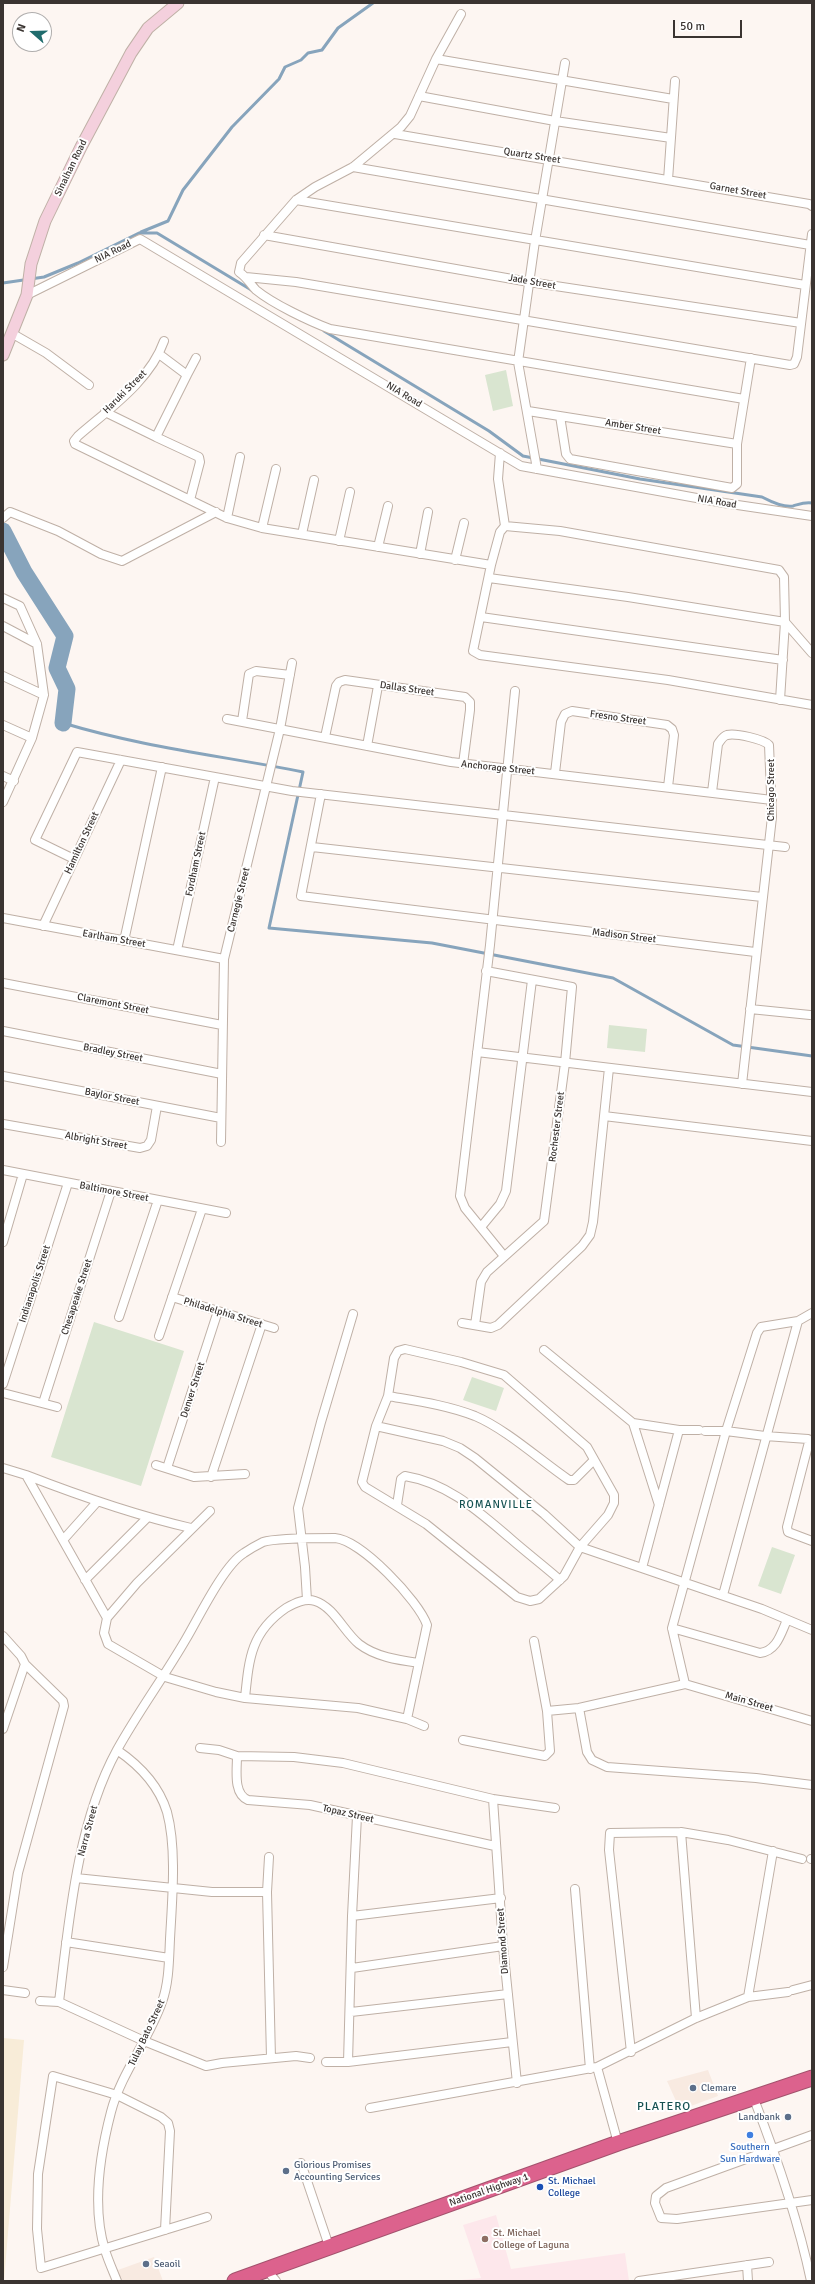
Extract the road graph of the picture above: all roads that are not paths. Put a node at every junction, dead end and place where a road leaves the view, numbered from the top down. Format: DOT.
graph roads {
  1 [pos="178,3"];
  2 [pos="462,14"];
  3 [pos="436,59"];
  4 [pos="565,64"];
  5 [pos="562,79"];
  6 [pos="675,81"];
  7 [pos="419,96"];
  8 [pos="673,99"];
  9 [pos="555,121"];
  10 [pos="395,134"];
  11 [pos="672,138"];
  12 [pos="549,159"];
  13 [pos="353,167"];
  14 [pos="668,180"];
  15 [pos="296,200"];
  16 [pos="542,200"];
  17 [pos="810,205"];
  18 [pos="812,234"];
  19 [pos="264,236"];
  20 [pos="535,241"];
  21 [pos="810,245"];
  22 [pos="246,277"];
  23 [pos="529,282"];
  24 [pos="805,285"];
  25 [pos="27,292"];
  26 [pos="524,321"];
  27 [pos="801,323"];
  28 [pos="13,334"];
  29 [pos="164,341"];
  30 [pos="159,354"];
  31 [pos="3,355"];
  32 [pos="196,358"];
  33 [pos="751,358"];
  34 [pos="518,362"];
  35 [pos="187,375"];
  36 [pos="89,385"];
  37 [pos="744,399"];
  38 [pos="528,411"];
  39 [pos="105,412"];
  40 [pos="560,416"];
  41 [pos="156,437"];
  42 [pos="737,444"];
  43 [pos="500,453"];
  44 [pos="240,457"];
  45 [pos="537,462"];
  46 [pos="276,469"];
  47 [pos="314,480"];
  48 [pos="350,492"];
  49 [pos="190,500"];
  50 [pos="388,506"];
  51 [pos="216,512"];
  52 [pos="428,512"];
  53 [pos="5,516"];
  54 [pos="812,516"];
  55 [pos="227,518"];
  56 [pos="464,523"];
  57 [pos="505,526"];
  58 [pos="262,528"];
  59 [pos="302,534"];
  60 [pos="339,541"];
  61 [pos="378,547"];
  62 [pos="420,554"];
  63 [pos="455,560"];
  64 [pos="491,565"];
  65 [pos="489,578"];
  66 [pos="3,598"];
  67 [pos="482,616"];
  68 [pos="784,622"];
  69 [pos="3,626"];
  70 [pos="37,644"];
  71 [pos="812,653"];
  72 [pos="783,660"];
  73 [pos="292,663"];
  74 [pos="290,675"];
  75 [pos="3,676"];
  76 [pos="378,686"];
  77 [pos="515,692"];
  78 [pos="44,695"];
  79 [pos="780,700"];
  80 [pos="812,706"];
  81 [pos="228,719"];
  82 [pos="242,721"];
  83 [pos="3,725"];
  84 [pos="280,729"];
  85 [pos="325,737"];
  86 [pos="32,738"];
  87 [pos="367,746"];
  88 [pos="121,760"];
  89 [pos="463,764"];
  90 [pos="162,767"];
  91 [pos="507,769"];
  92 [pos="555,774"];
  93 [pos="3,776"];
  94 [pos="215,777"];
  95 [pos="14,781"];
  96 [pos="668,787"];
  97 [pos="266,788"];
  98 [pos="712,792"];
  99 [pos="321,794"];
  100 [pos="772,800"];
  101 [pos="3,802"];
  102 [pos="503,815"];
  103 [pos="768,845"];
  104 [pos="312,847"];
  105 [pos="785,847"];
  106 [pos="74,859"];
  107 [pos="498,868"];
  108 [pos="762,897"];
  109 [pos="3,918"];
  110 [pos="493,920"];
  111 [pos="43,926"];
  112 [pos="124,940"];
  113 [pos="177,950"];
  114 [pos="755,952"];
  115 [pos="224,959"];
  116 [pos="486,971"];
  117 [pos="532,980"];
  118 [pos="3,984"];
  119 [pos="750,1009"];
  120 [pos="810,1014"];
  121 [pos="222,1025"];
  122 [pos="3,1031"];
  123 [pos="477,1052"];
  124 [pos="522,1058"];
  125 [pos="565,1063"];
  126 [pos="609,1068"];
  127 [pos="222,1074"];
  128 [pos="3,1076"];
  129 [pos="742,1084"];
  130 [pos="812,1092"];
  131 [pos="157,1106"];
  132 [pos="604,1116"];
  133 [pos="221,1118"];
  134 [pos="3,1124"];
  135 [pos="812,1141"];
  136 [pos="222,1142"];
  137 [pos="3,1170"];
  138 [pos="23,1174"];
  139 [pos="68,1183"];
  140 [pos="111,1191"];
  141 [pos="158,1200"];
  142 [pos="202,1208"];
  143 [pos="226,1213"];
  144 [pos="481,1227"];
  145 [pos="3,1242"];
  146 [pos="504,1256"];
  147 [pos="172,1297"];
  148 [pos="218,1311"];
  149 [pos="812,1313"];
  150 [pos="353,1314"];
  151 [pos="119,1317"];
  152 [pos="798,1321"];
  153 [pos="462,1323"];
  154 [pos="262,1324"];
  155 [pos="475,1325"];
  156 [pos="274,1328"];
  157 [pos="159,1336"];
  158 [pos="544,1350"];
  159 [pos="3,1384"];
  160 [pos="3,1393"];
  161 [pos="388,1396"];
  162 [pos="43,1404"];
  163 [pos="57,1407"];
  164 [pos="633,1423"];
  165 [pos="376,1426"];
  166 [pos="679,1430"];
  167 [pos="726,1431"];
  168 [pos="765,1436"];
  169 [pos="594,1460"];
  170 [pos="156,1465"];
  171 [pos="3,1468"];
  172 [pos="167,1468"];
  173 [pos="245,1474"];
  174 [pos="26,1475"];
  175 [pos="211,1477"];
  176 [pos="98,1502"];
  177 [pos="397,1505"];
  178 [pos="659,1505"];
  179 [pos="210,1511"];
  180 [pos="147,1518"];
  181 [pos="191,1528"];
  182 [pos="302,1539"];
  183 [pos="62,1540"];
  184 [pos="812,1541"];
  185 [pos="580,1547"];
  186 [pos="642,1568"];
  187 [pos="85,1580"];
  188 [pos="560,1580"];
  189 [pos="684,1582"];
  190 [pos="723,1596"];
  191 [pos="307,1600"];
  192 [pos="106,1618"];
  193 [pos="788,1620"];
  194 [pos="672,1628"];
  195 [pos="812,1630"];
  196 [pos="3,1636"];
  197 [pos="534,1641"];
  198 [pos="419,1663"];
  199 [pos="25,1664"];
  200 [pos="164,1677"];
  201 [pos="685,1684"];
  202 [pos="245,1698"];
  203 [pos="579,1708"];
  204 [pos="547,1711"];
  205 [pos="407,1719"];
  206 [pos="812,1721"];
  207 [pos="424,1726"];
  208 [pos="3,1729"];
  209 [pos="463,1740"];
  210 [pos="200,1748"];
  211 [pos="117,1750"];
  212 [pos="237,1756"];
  213 [pos="812,1785"];
  214 [pos="493,1799"];
  215 [pos="555,1808"];
  216 [pos="357,1816"];
  217 [pos="681,1832"];
  218 [pos="495,1846"];
  219 [pos="773,1851"];
  220 [pos="269,1857"];
  221 [pos="802,1859"];
  222 [pos="76,1878"];
  223 [pos="173,1888"];
  224 [pos="576,1889"];
  225 [pos="267,1892"];
  226 [pos="501,1898"];
  227 [pos="352,1916"];
  228 [pos="66,1942"];
  229 [pos="503,1946"];
  230 [pos="169,1958"];
  231 [pos="3,1968"];
  232 [pos="352,1968"];
  233 [pos="812,1985"];
  234 [pos="3,1990"];
  235 [pos="25,1993"];
  236 [pos="508,1994"];
  237 [pos="748,1997"];
  238 [pos="40,2002"];
  239 [pos="59,2002"];
  240 [pos="351,2012"];
  241 [pos="696,2018"];
  242 [pos="144,2041"];
  243 [pos="512,2042"];
  244 [pos="631,2052"];
  245 [pos="271,2058"];
  246 [pos="310,2058"];
  247 [pos="326,2062"];
  248 [pos="348,2062"];
  249 [pos="594,2068"];
  250 [pos="812,2078"];
  251 [pos="517,2083"];
  252 [pos="117,2095"];
  253 [pos="754,2099"];
  254 [pos="370,2108"];
  255 [pos="812,2135"];
  256 [pos="618,2143"];
  257 [pos="773,2149"];
  258 [pos="302,2163"];
  259 [pos="812,2200"];
  260 [pos="790,2203"];
  261 [pos="207,2216"];
  262 [pos="164,2230"];
  263 [pos="329,2246"];
  264 [pos="105,2249"];
  265 [pos="809,2259"];
  266 [pos="769,2262"];
  267 [pos="747,2265"];
  268 [pos="266,2269"];
  269 [pos="687,2277"];
  270 [pos="117,2281"];
  271 [pos="235,2281"];
  272 [pos="276,2281"];
  273 [pos="639,2281"];
  274 [pos="748,2281"];
  275 [pos="811,2281"];
  1 -- 25 [label="street, Sinalhan Road"];
  2 -- 3 [label="street"];
  3 -- 5 [label="street"];
  3 -- 7 [label="street"];
  4 -- 5 [label="street"];
  5 -- 8 [label="street"];
  5 -- 9 [label="street"];
  6 -- 8 [label="street"];
  7 -- 9 [label="street"];
  7 -- 10 [label="street"];
  8 -- 11 [label="street"];
  9 -- 11 [label="street"];
  9 -- 12 [label="street"];
  10 -- 12 [label="street, Quartz Street"];
  10 -- 13 [label="street"];
  11 -- 14 [label="street"];
  12 -- 14 [label="street, Quartz Street"];
  12 -- 16 [label="street"];
  13 -- 15 [label="street"];
  13 -- 16 [label="street"];
  14 -- 17 [label="street, Garnet Street"];
  15 -- 19 [label="street"];
  15 -- 20 [label="street"];
  16 -- 20 [label="street"];
  16 -- 21 [label="street"];
  18 -- 21 [label="street"];
  19 -- 22 [label="street"];
  19 -- 23 [label="street, Jade Street"];
  20 -- 23 [label="street"];
  20 -- 24 [label="street"];
  21 -- 24 [label="street"];
  22 -- 26 [label="street"];
  22 -- 34 [label="street"];
  23 -- 26 [label="street"];
  23 -- 27 [label="street, Jade Street"];
  24 -- 27 [label="street"];
  25 -- 28 [label="street, Sinalhan Road"];
  25 -- 43 [label="street, NIA Road"];
  26 -- 33 [label="street"];
  26 -- 34 [label="street"];
  27 -- 33 [label="street"];
  28 -- 31 [label="street, Sinalhan Road"];
  28 -- 36 [label="street"];
  29 -- 30 [label="street, Haruki Street"];
  30 -- 35 [label="street"];
  30 -- 39 [label="street, Haruki Street"];
  32 -- 35 [label="street"];
  33 -- 37 [label="street"];
  34 -- 37 [label="street"];
  34 -- 38 [label="street"];
  35 -- 41 [label="street"];
  37 -- 42 [label="street"];
  38 -- 40 [label="street, Amber Street"];
  38 -- 45 [label="street"];
  39 -- 41 [label="street"];
  39 -- 49 [label="street, Haruki Street"];
  40 -- 42 [label="street, Amber Street"];
  40 -- 42 [label="street"];
  41 -- 49 [label="street"];
  43 -- 45 [label="street, NIA Road"];
  43 -- 57 [label="street"];
  44 -- 55 [label="street"];
  45 -- 54 [label="street, NIA Road"];
  46 -- 58 [label="street"];
  47 -- 59 [label="street"];
  48 -- 60 [label="street"];
  49 -- 51 [label="street"];
  50 -- 61 [label="street"];
  51 -- 53 [label="street"];
  51 -- 55 [label="street"];
  52 -- 62 [label="street"];
  55 -- 58 [label="street"];
  56 -- 63 [label="street"];
  57 -- 64 [label="street"];
  57 -- 68 [label="street"];
  58 -- 59 [label="street"];
  59 -- 60 [label="street"];
  60 -- 61 [label="street"];
  61 -- 62 [label="street"];
  62 -- 63 [label="street"];
  63 -- 64 [label="street"];
  64 -- 65 [label="street"];
  65 -- 67 [label="street"];
  65 -- 68 [label="street"];
  66 -- 70 [label="street"];
  67 -- 72 [label="street"];
  67 -- 79 [label="street"];
  68 -- 71 [label="street"];
  68 -- 72 [label="street"];
  69 -- 70 [label="street"];
  70 -- 78 [label="street"];
  72 -- 79 [label="street"];
  73 -- 74 [label="street, Carnegie Street"];
  74 -- 82 [label="street"];
  74 -- 84 [label="street, Carnegie Street"];
  75 -- 78 [label="street"];
  76 -- 85 [label="street, Dallas Street"];
  76 -- 87 [label="street"];
  76 -- 89 [label="street, Dallas Street"];
  77 -- 91 [label="street"];
  78 -- 86 [label="street"];
  79 -- 80 [label="street"];
  81 -- 82 [label="street, Anchorage Street"];
  82 -- 84 [label="street, Anchorage Street"];
  83 -- 86 [label="street"];
  84 -- 85 [label="street, Anchorage Street"];
  84 -- 97 [label="street, Carnegie Street"];
  85 -- 87 [label="street, Anchorage Street"];
  86 -- 95 [label="street"];
  87 -- 89 [label="street, Anchorage Street"];
  88 -- 90 [label="street"];
  88 -- 106 [label="street, Hamilton Street"];
  88 -- 106 [label="street"];
  89 -- 91 [label="street, Anchorage Street"];
  90 -- 94 [label="street"];
  90 -- 112 [label="street"];
  91 -- 92 [label="street, Anchorage Street"];
  91 -- 102 [label="street"];
  92 -- 96 [label="street, Anchorage Street"];
  92 -- 96 [label="street, Fresno Street"];
  93 -- 95 [label="street"];
  94 -- 97 [label="street"];
  94 -- 113 [label="street, Fordham Street"];
  95 -- 101 [label="street"];
  96 -- 98 [label="street, Anchorage Street"];
  97 -- 99 [label="street"];
  97 -- 115 [label="street, Carnegie Street"];
  98 -- 100 [label="street, Anchorage Street"];
  98 -- 100 [label="street, Chicago Street"];
  99 -- 102 [label="street"];
  99 -- 104 [label="street"];
  100 -- 103 [label="street, Chicago Street"];
  102 -- 103 [label="street"];
  102 -- 107 [label="street"];
  103 -- 105 [label="street"];
  103 -- 108 [label="street, Chicago Street"];
  104 -- 107 [label="street"];
  104 -- 110 [label="street, Madison Street"];
  106 -- 111 [label="street, Hamilton Street"];
  107 -- 108 [label="street"];
  107 -- 110 [label="street"];
  108 -- 114 [label="street, Chicago Street"];
  109 -- 111 [label="street, Earlham Street"];
  110 -- 114 [label="street, Madison Street"];
  110 -- 116 [label="street"];
  111 -- 112 [label="street, Earlham Street"];
  112 -- 113 [label="street, Earlham Street"];
  113 -- 115 [label="street, Earlham Street"];
  114 -- 119 [label="street, Chicago Street"];
  115 -- 121 [label="street, Carnegie Street"];
  116 -- 117 [label="street, Rochester Street"];
  116 -- 123 [label="street"];
  117 -- 124 [label="street"];
  117 -- 125 [label="street, Rochester Street"];
  118 -- 121 [label="street, Claremont Street"];
  119 -- 120 [label="street"];
  119 -- 129 [label="street, Chicago Street"];
  121 -- 127 [label="street, Carnegie Street"];
  122 -- 127 [label="street, Bradley Street"];
  123 -- 124 [label="street"];
  123 -- 144 [label="street"];
  124 -- 125 [label="street"];
  124 -- 144 [label="street"];
  125 -- 126 [label="street"];
  125 -- 146 [label="street, Rochester Street"];
  126 -- 129 [label="street"];
  126 -- 132 [label="street"];
  127 -- 133 [label="street, Carnegie Street"];
  128 -- 131 [label="street, Baylor Street"];
  129 -- 130 [label="street"];
  131 -- 133 [label="street, Baylor Street"];
  131 -- 134 [label="street, Albright Street"];
  132 -- 135 [label="street"];
  132 -- 155 [label="street"];
  133 -- 136 [label="street, Carnegie Street"];
  137 -- 138 [label="street, Baltimore Street"];
  138 -- 139 [label="street, Baltimore Street"];
  138 -- 145 [label="street"];
  139 -- 140 [label="street, Baltimore Street"];
  139 -- 159 [label="street, Indianapolis Street"];
  140 -- 141 [label="street, Baltimore Street"];
  140 -- 162 [label="street, Chesapeake Street"];
  141 -- 142 [label="street, Baltimore Street"];
  141 -- 151 [label="street"];
  142 -- 143 [label="street, Baltimore Street"];
  142 -- 147 [label="street"];
  144 -- 146 [label="street"];
  146 -- 155 [label="street, Rochester Street"];
  147 -- 148 [label="street, Philadelphia Street"];
  147 -- 157 [label="street"];
  148 -- 154 [label="street, Philadelphia Street"];
  148 -- 172 [label="street, Denver Street"];
  149 -- 152 [label="street"];
  150 -- 182 [label="street"];
  152 -- 167 [label="street"];
  152 -- 168 [label="street"];
  153 -- 155 [label="street"];
  154 -- 156 [label="street, Philadelphia Street"];
  154 -- 175 [label="street"];
  158 -- 164 [label="street"];
  160 -- 162 [label="street"];
  161 -- 165 [label="street"];
  161 -- 169 [label="street"];
  161 -- 169 [label="street"];
  162 -- 163 [label="street"];
  164 -- 166 [label="street"];
  164 -- 178 [label="street"];
  165 -- 177 [label="street"];
  165 -- 185 [label="street"];
  166 -- 167 [label="street"];
  166 -- 178 [label="street"];
  167 -- 168 [label="street"];
  167 -- 189 [label="street"];
  168 -- 184 [label="street"];
  168 -- 190 [label="street"];
  169 -- 185 [label="street"];
  170 -- 172 [label="street"];
  171 -- 174 [label="street"];
  172 -- 175 [label="street"];
  173 -- 175 [label="street"];
  174 -- 176 [label="street"];
  174 -- 183 [label="street"];
  176 -- 180 [label="street"];
  176 -- 183 [label="street"];
  177 -- 188 [label="street"];
  177 -- 188 [label="street"];
  178 -- 186 [label="street"];
  179 -- 181 [label="street"];
  180 -- 181 [label="street"];
  180 -- 187 [label="street"];
  181 -- 192 [label="street"];
  182 -- 191 [label="street"];
  182 -- 198 [label="street, Narra Street"];
  182 -- 200 [label="street, Narra Street"];
  183 -- 187 [label="street"];
  185 -- 186 [label="street"];
  185 -- 188 [label="street"];
  186 -- 189 [label="street"];
  187 -- 192 [label="street"];
  189 -- 190 [label="street"];
  189 -- 194 [label="street"];
  190 -- 193 [label="street"];
  191 -- 198 [label="street"];
  191 -- 202 [label="street"];
  192 -- 200 [label="street"];
  193 -- 194 [label="street"];
  193 -- 195 [label="street"];
  194 -- 201 [label="street"];
  196 -- 199 [label="street"];
  197 -- 204 [label="street"];
  198 -- 205 [label="street, Narra Street"];
  199 -- 208 [label="street"];
  199 -- 231 [label="street"];
  200 -- 202 [label="street"];
  200 -- 211 [label="street, Narra Street"];
  201 -- 203 [label="street"];
  201 -- 206 [label="street, Main Street"];
  202 -- 205 [label="street"];
  203 -- 204 [label="street"];
  203 -- 213 [label="street"];
  204 -- 209 [label="street"];
  205 -- 207 [label="street"];
  210 -- 212 [label="street"];
  211 -- 222 [label="street, Narra Street"];
  211 -- 223 [label="street, Tulay Bato Street"];
  212 -- 214 [label="street"];
  212 -- 216 [label="street, Topaz Street"];
  214 -- 215 [label="street"];
  214 -- 218 [label="street, Diamond Street"];
  216 -- 218 [label="street, Topaz Street"];
  216 -- 227 [label="street"];
  217 -- 219 [label="street"];
  217 -- 241 [label="street"];
  217 -- 244 [label="street"];
  218 -- 226 [label="street, Diamond Street"];
  219 -- 221 [label="street"];
  219 -- 237 [label="street"];
  220 -- 225 [label="street"];
  222 -- 223 [label="street"];
  222 -- 228 [label="street, Narra Street"];
  223 -- 225 [label="street"];
  223 -- 230 [label="street, Tulay Bato Street"];
  224 -- 249 [label="street"];
  225 -- 245 [label="street"];
  226 -- 227 [label="street"];
  226 -- 229 [label="street, Diamond Street"];
  227 -- 232 [label="street"];
  228 -- 230 [label="street"];
  228 -- 239 [label="street, Narra Street"];
  229 -- 232 [label="street"];
  229 -- 236 [label="street, Diamond Street"];
  230 -- 242 [label="street, Tulay Bato Street"];
  232 -- 240 [label="street"];
  233 -- 237 [label="street"];
  234 -- 235 [label="street"];
  236 -- 240 [label="street"];
  236 -- 243 [label="street, Diamond Street"];
  237 -- 241 [label="street"];
  238 -- 239 [label="street"];
  239 -- 242 [label="street"];
  240 -- 248 [label="street"];
  241 -- 244 [label="street"];
  242 -- 245 [label="street"];
  242 -- 252 [label="street, Tulay Bato Street"];
  243 -- 248 [label="street"];
  243 -- 251 [label="street, Diamond Street"];
  244 -- 249 [label="street"];
  245 -- 246 [label="street"];
  247 -- 248 [label="street"];
  249 -- 251 [label="street"];
  249 -- 256 [label="street"];
  250 -- 253 [label="highway, National Highway 1"];
  251 -- 254 [label="street"];
  252 -- 262 [label="street"];
  252 -- 264 [label="street, Tulay Bato Street"];
  252 -- 264 [label="street"];
  253 -- 256 [label="highway, National Highway 1"];
  253 -- 257 [label="street"];
  255 -- 257 [label="street"];
  256 -- 263 [label="highway, National Highway 1"];
  257 -- 260 [label="street"];
  257 -- 260 [label="street"];
  258 -- 263 [label="street"];
  259 -- 260 [label="street"];
  260 -- 265 [label="street"];
  261 -- 262 [label="street"];
  262 -- 264 [label="street"];
  263 -- 268 [label="highway, National Highway 1"];
  264 -- 270 [label="street, Tulay Bato Street"];
  265 -- 275 [label="street"];
  266 -- 267 [label="street"];
  267 -- 269 [label="street"];
  267 -- 274 [label="street"];
  268 -- 271 [label="highway, National Highway 1"];
  268 -- 272 [label="street"];
  269 -- 273 [label="street"];
}
